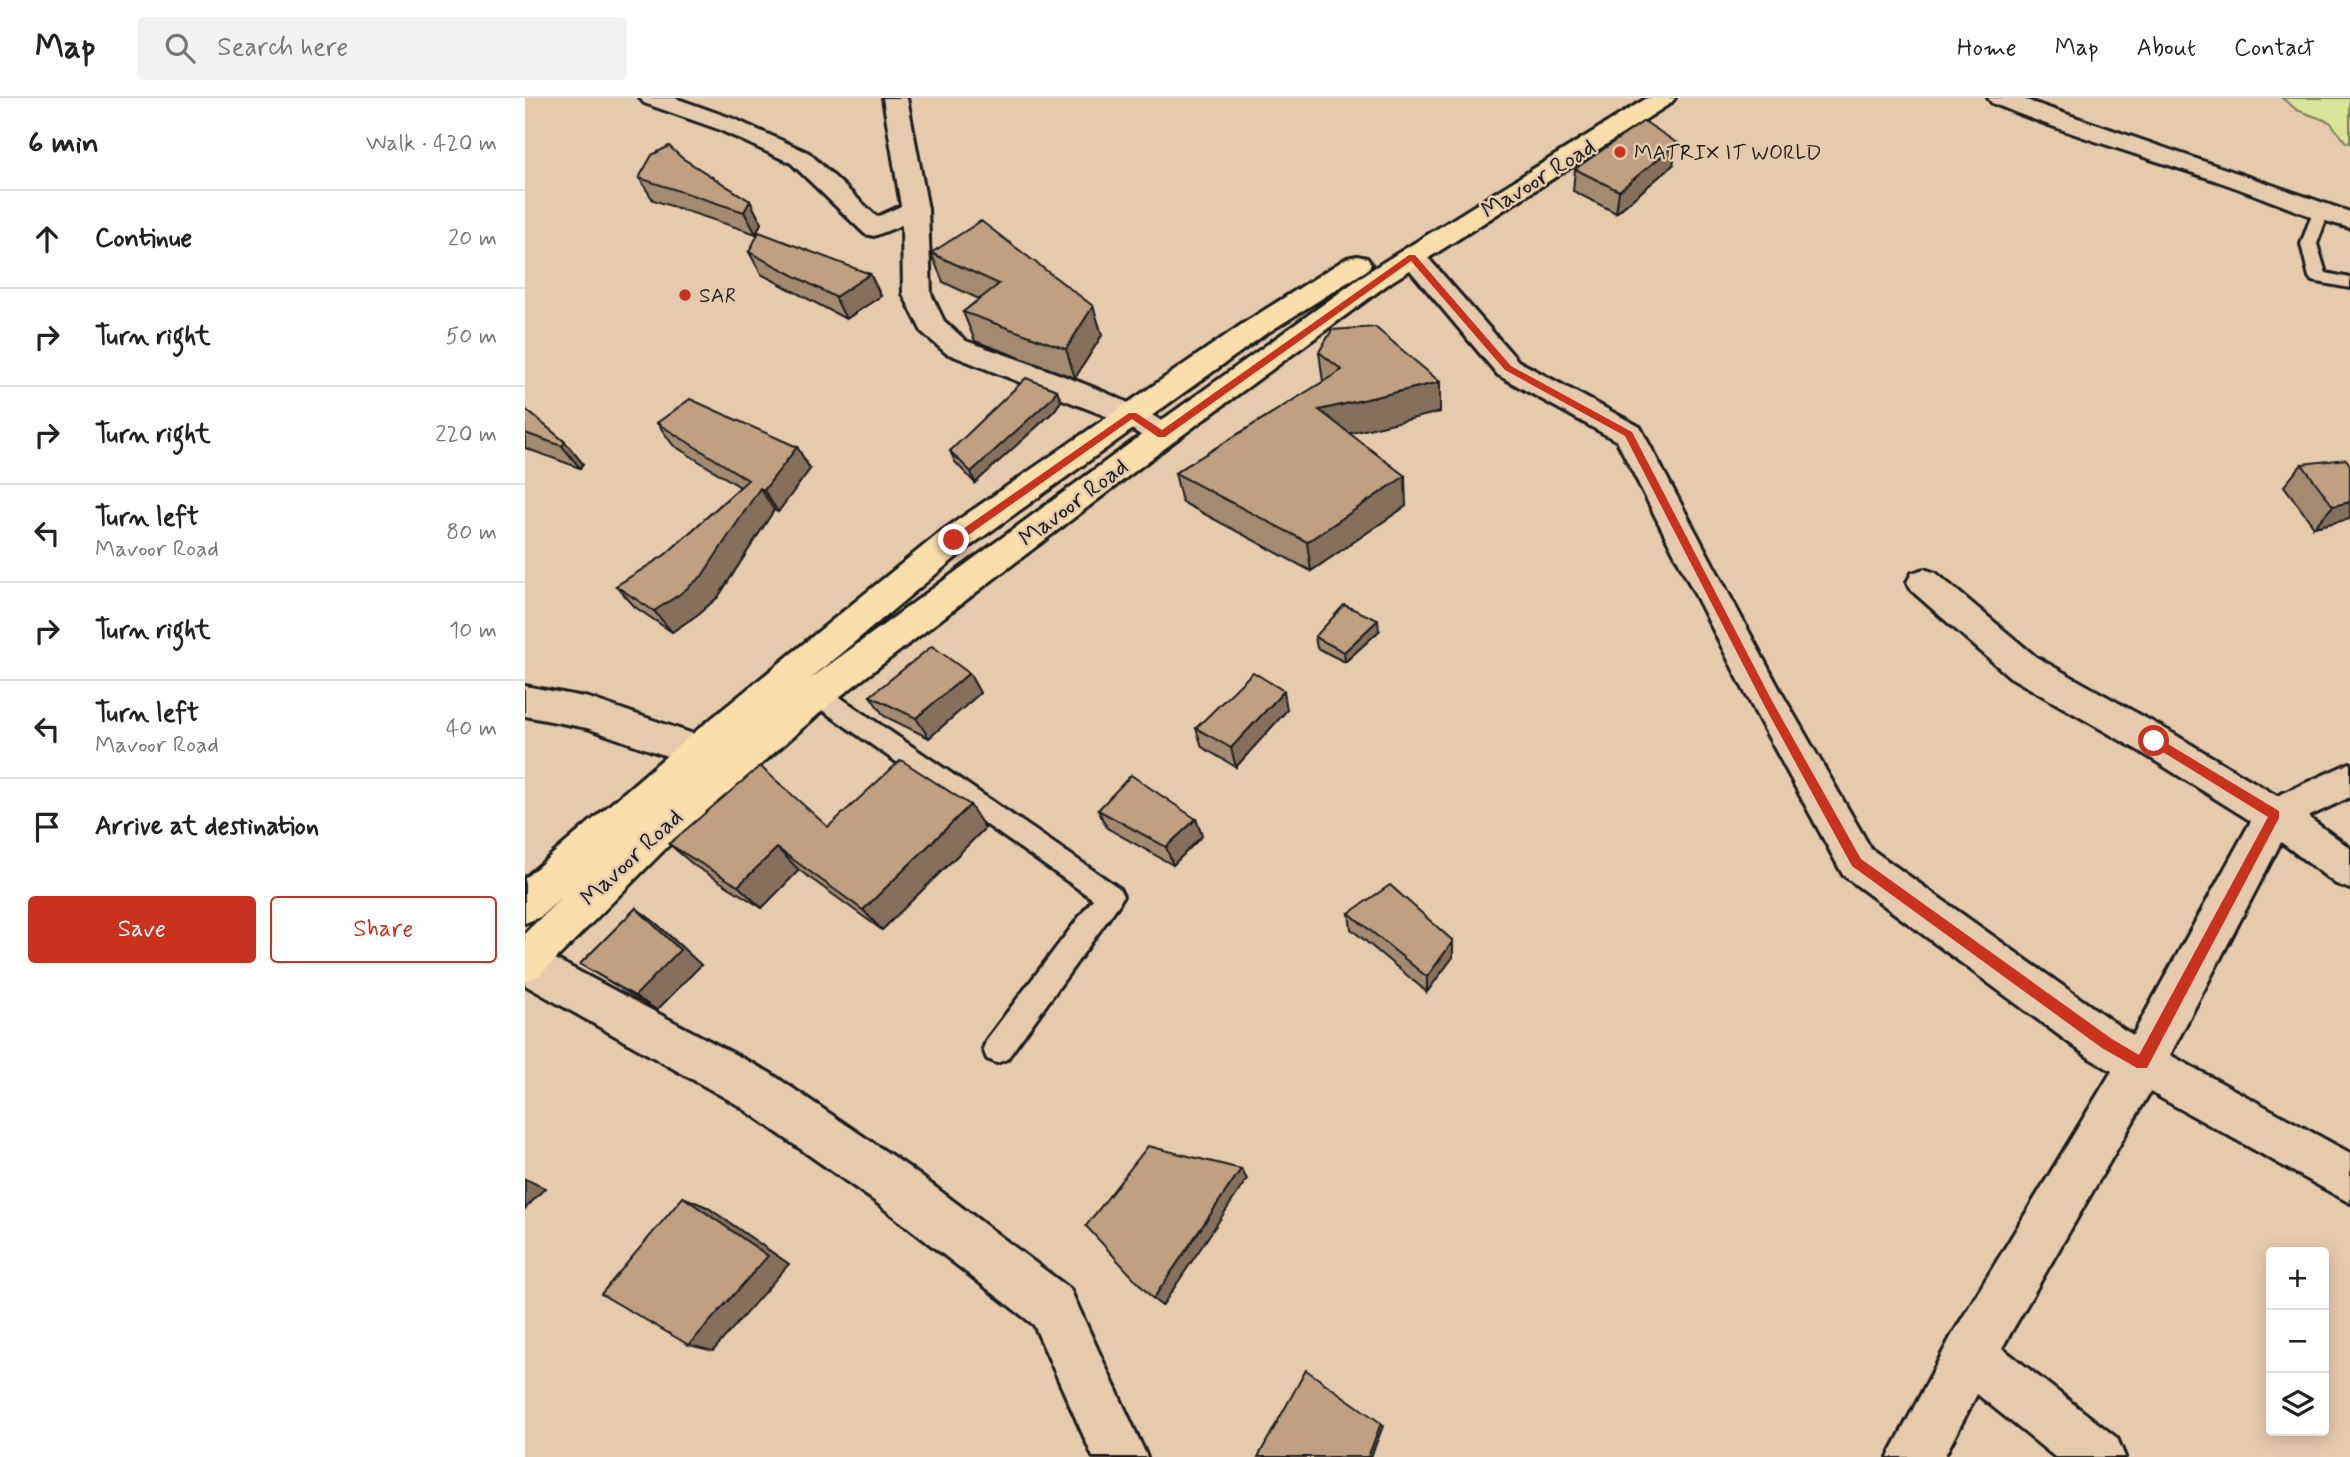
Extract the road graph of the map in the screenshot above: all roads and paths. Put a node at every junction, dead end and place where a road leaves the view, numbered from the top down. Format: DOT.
graph roads {
  1 [pos="652,98"];
  2 [pos="895,98"];
  3 [pos="1625,98"];
  4 [pos="1663,98"];
  5 [pos="2000,98"];
  6 [pos="915,209"];
  7 [pos="2320,214"];
  8 [pos="2350,220"];
  9 [pos="1412,257"];
  10 [pos="2350,283"];
  11 [pos="1132,415"];
  12 [pos="1162,435"];
  13 [pos="1924,582"];
  14 [pos="817,694"];
  15 [pos="525,701"];
  16 [pos="698,751"];
  17 [pos="2350,779"];
  18 [pos="2275,815"];
  19 [pos="2350,871"];
  20 [pos="525,904"];
  21 [pos="525,962"];
  22 [pos="997,1049"];
  23 [pos="2142,1063"];
  24 [pos="2350,1179"];
  25 [pos="1969,1355"];
  26 [pos="1120,1457"];
  27 [pos="1915,1457"];
  28 [pos="2098,1457"];
  1 -- 6 [label="street"];
  2 -- 6 [label="street"];
  3 -- 11 [label="main road, Mavoor Road"];
  4 -- 9 [label="main road, Mavoor Road"];
  5 -- 7 [label="street"];
  6 -- 11 [label="street"];
  7 -- 8 [label="street"];
  7 -- 10 [label="lane"];
  9 -- 12 [label="main road, Mavoor Road"];
  9 -- 23 [label="street"];
  11 -- 12 [label="street"];
  11 -- 16 [label="main road, Mavoor Road"];
  12 -- 14 [label="main road, Mavoor Road"];
  13 -- 18 [label="street"];
  14 -- 21 [label="main road, Mavoor Road"];
  14 -- 22 [label="lane"];
  15 -- 16 [label="street"];
  16 -- 20 [label="main road, Mavoor Road"];
  17 -- 18 [label="street"];
  18 -- 19 [label="street"];
  18 -- 23 [label="street"];
  21 -- 26 [label="street"];
  23 -- 24 [label="street"];
  23 -- 25 [label="street"];
  25 -- 27 [label="street"];
  25 -- 28 [label="street"];
}
